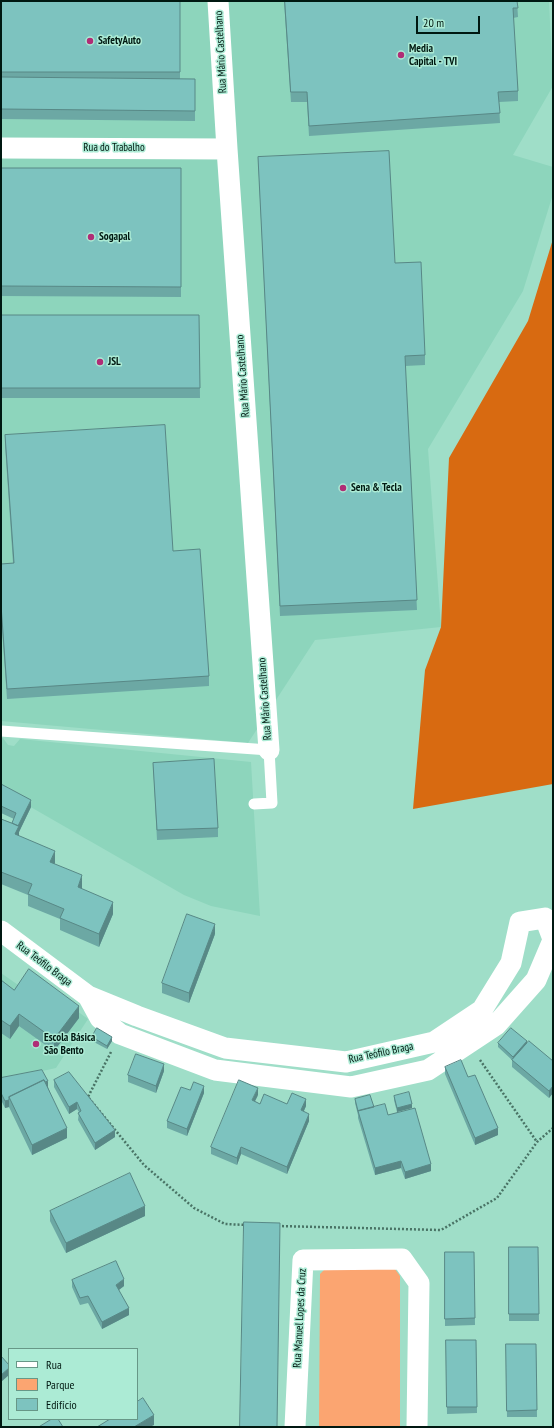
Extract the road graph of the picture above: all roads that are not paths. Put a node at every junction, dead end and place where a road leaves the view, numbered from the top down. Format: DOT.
graph roads {
  1 [pos="218,1"];
  2 [pos="1,148"];
  3 [pos="227,149"];
  4 [pos="1,731"];
  5 [pos="269,750"];
  6 [pos="254,804"];
  7 [pos="1,931"];
  8 [pos="553,939"];
  9 [pos="88,996"];
  10 [pos="295,1427"];
  11 [pos="417,1427"];
  1 -- 3 [label="street, Rua Mário Castelhano"];
  2 -- 3 [label="street, Rua do Trabalho"];
  3 -- 5 [label="street, Rua Mário Castelhano"];
  4 -- 5 [label="lane"];
  5 -- 6 [label="lane"];
  7 -- 9 [label="street, Rua Teófilo Braga"];
  8 -- 9 [label="street, Rua Teófilo Braga"];
  8 -- 9 [label="street, Rua Teófilo Braga"];
  10 -- 11 [label="street, Rua Manuel Lopes da Cruz"];
}
